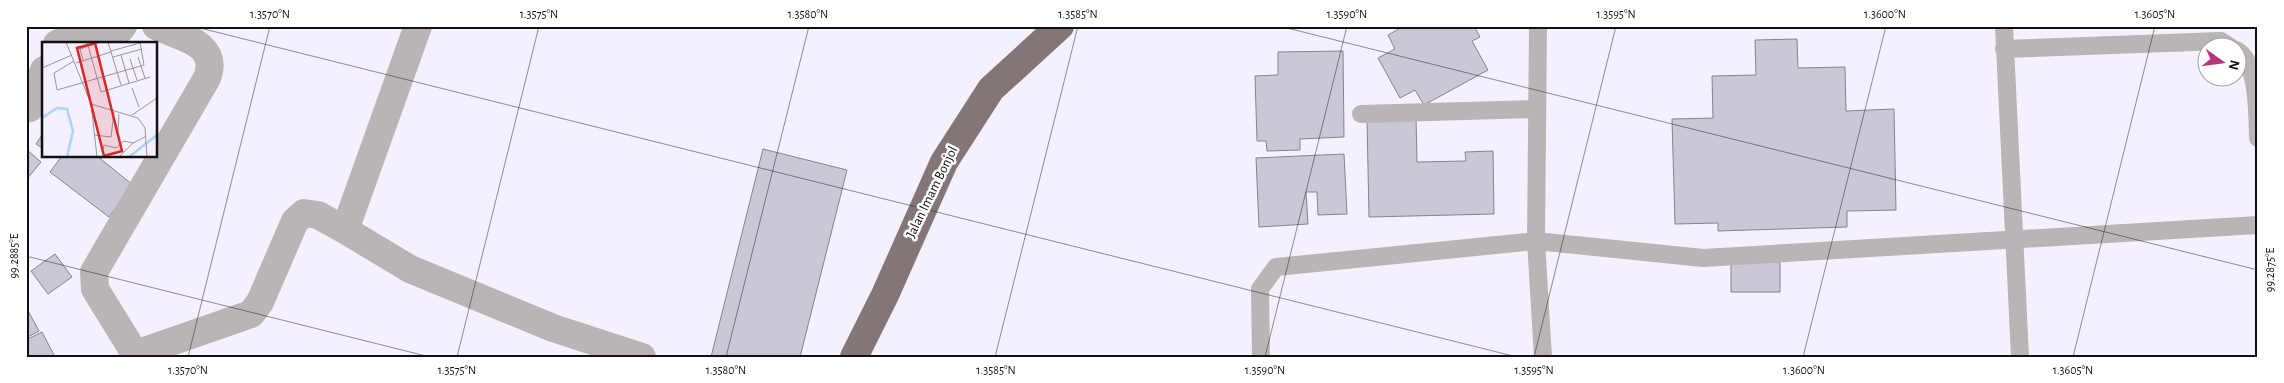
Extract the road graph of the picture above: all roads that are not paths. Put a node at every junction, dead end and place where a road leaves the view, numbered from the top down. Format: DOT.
graph roads {
  1 [pos="123,26"];
  2 [pos="156,26"];
  3 [pos="418,26"];
  4 [pos="1060,26"];
  5 [pos="1538,26"];
  6 [pos="2004,26"];
  7 [pos="60,42"];
  8 [pos="2196,42"];
  9 [pos="2004,49"];
  10 [pos="2246,62"];
  11 [pos="42,75"];
  12 [pos="30,108"];
  13 [pos="1537,109"];
  14 [pos="1361,114"];
  15 [pos="2258,138"];
  16 [pos="2258,225"];
  17 [pos="345,230"];
  18 [pos="2014,240"];
  19 [pos="1536,241"];
  20 [pos="137,355"];
  21 [pos="642,357"];
  22 [pos="854,357"];
  23 [pos="1261,357"];
  24 [pos="1543,357"];
  25 [pos="2020,357"];
  1 -- 7 [label="street"];
  2 -- 20 [label="street"];
  3 -- 17 [label="street"];
  4 -- 22 [label="highway, Jalan Imam Bonjol"];
  5 -- 13 [label="lane"];
  6 -- 9 [label="lane"];
  8 -- 9 [label="lane"];
  9 -- 18 [label="lane"];
  10 -- 15 [label="lane"];
  11 -- 12 [label="street"];
  13 -- 14 [label="lane"];
  13 -- 19 [label="lane"];
  16 -- 18 [label="lane"];
  17 -- 20 [label="street"];
  17 -- 21 [label="street"];
  18 -- 19 [label="lane"];
  18 -- 25 [label="lane"];
  19 -- 23 [label="lane"];
  19 -- 24 [label="lane"];
}
